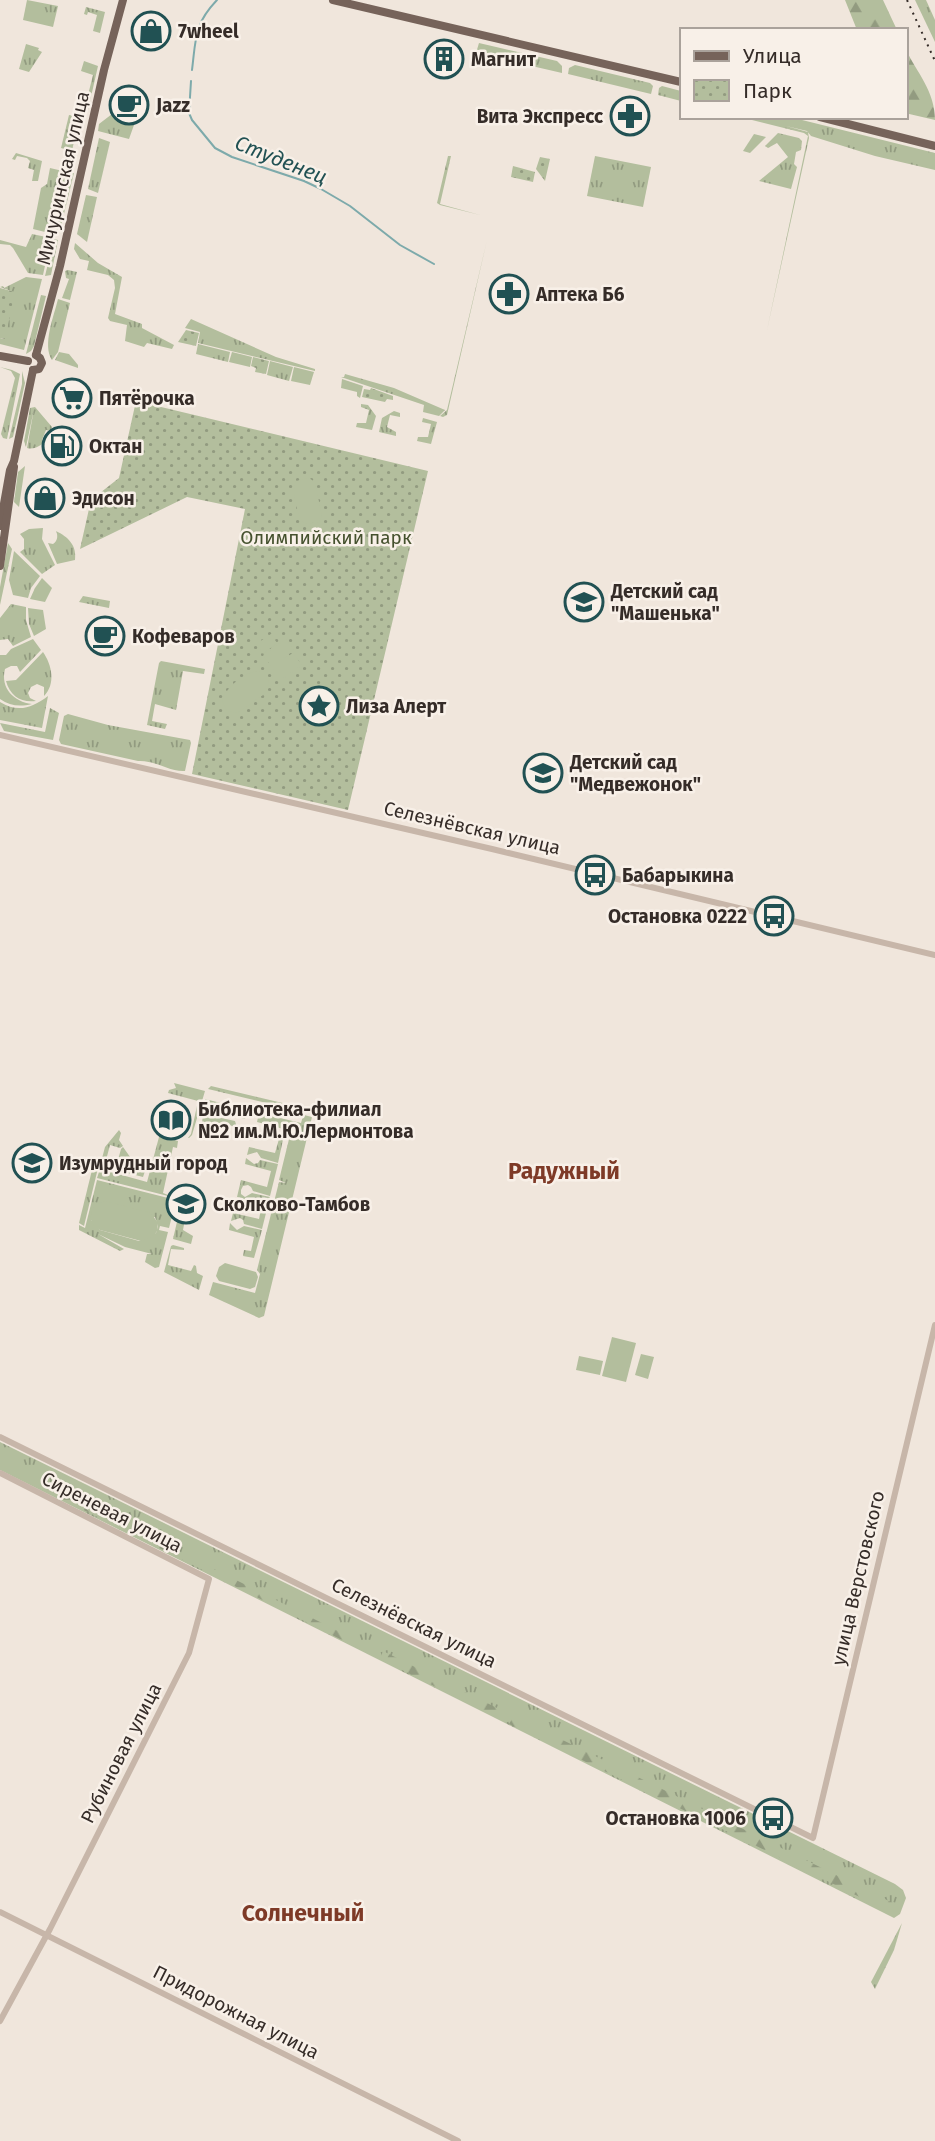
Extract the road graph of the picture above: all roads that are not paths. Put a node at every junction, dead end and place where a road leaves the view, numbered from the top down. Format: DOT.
graph roads {
  1 [pos="333,0"];
  2 [pos="121,2"];
  3 [pos="680,82"];
  4 [pos="828,119"];
  5 [pos="935,146"];
  6 [pos="36,355"];
  7 [pos="0,356"];
  8 [pos="28,361"];
  9 [pos="33,370"];
  10 [pos="14,461"];
  11 [pos="0,526"];
  12 [pos="0,566"];
  13 [pos="0,735"];
  14 [pos="935,956"];
  15 [pos="935,1325"];
  16 [pos="0,1437"];
  17 [pos="0,1473"];
  18 [pos="209,1578"];
  19 [pos="813,1838"];
  20 [pos="0,1912"];
  21 [pos="47,1935"];
  22 [pos="0,2021"];
  23 [pos="458,2141"];
  1 -- 3 [label="main road"];
  2 -- 6 [label="main road, Мичуринская улица"];
  4 -- 5 [label="main road"];
  6 -- 8 [label="main road"];
  6 -- 9 [label="main road"];
  7 -- 8 [label="main road"];
  8 -- 9 [label="main road"];
  9 -- 10 [label="main road"];
  10 -- 11 [label="main road"];
  10 -- 12 [label="main road"];
  13 -- 14 [label="street, Селезнёвская улица"];
  15 -- 19 [label="street, улица Верстовского"];
  16 -- 19 [label="street, Селезнёвская улица"];
  17 -- 18 [label="street, Сиреневая улица"];
  18 -- 21 [label="street, Рубиновая улица"];
  20 -- 21 [label="street, Придорожная улица"];
  21 -- 22 [label="street, Рубиновая улица"];
  21 -- 23 [label="street, Придорожная улица"];
}
